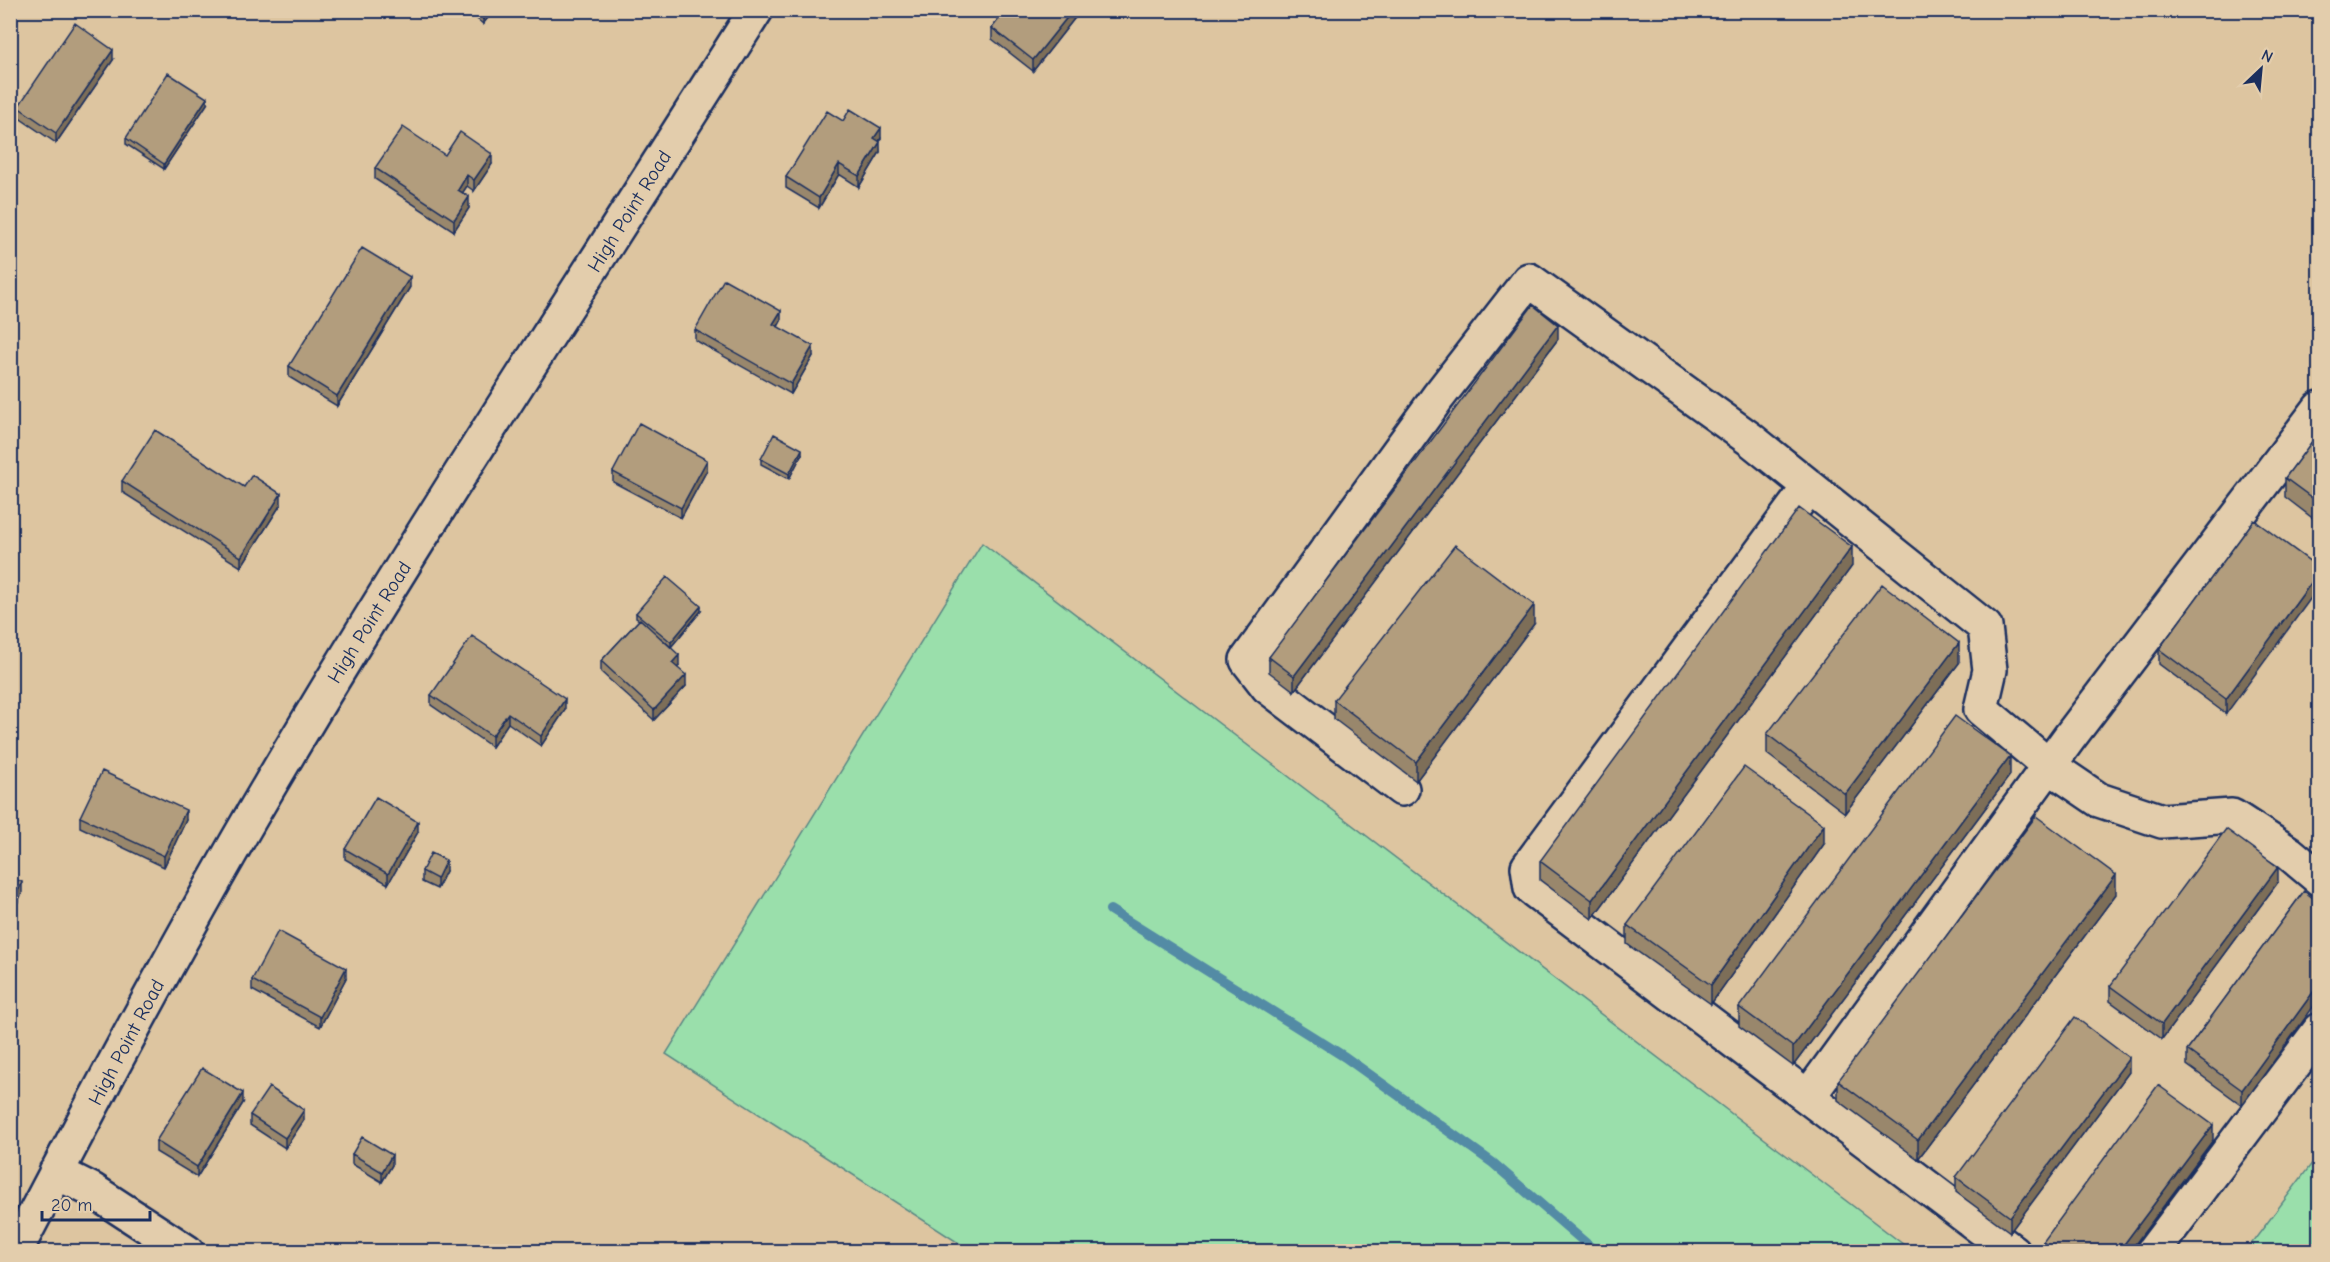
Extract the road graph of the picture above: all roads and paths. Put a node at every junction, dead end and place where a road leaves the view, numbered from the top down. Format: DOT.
graph roads {
  1 [pos="756,10"];
  2 [pos="2319,408"];
  3 [pos="1809,487"];
  4 [pos="2049,766"];
  5 [pos="1402,789"];
  6 [pos="2319,879"];
  7 [pos="2319,1030"];
  8 [pos="1808,1096"];
  9 [pos="56,1172"];
  10 [pos="15,1251"];
  11 [pos="187,1251"];
  12 [pos="2013,1251"];
  13 [pos="2153,1251"];
  1 -- 9 [label="street, High Point Road"];
  2 -- 4 [label="street"];
  3 -- 4 [label="street"];
  3 -- 5 [label="street"];
  3 -- 8 [label="street"];
  4 -- 6 [label="street"];
  4 -- 8 [label="street"];
  7 -- 13 [label="street"];
  8 -- 12 [label="street"];
  9 -- 10 [label="street, High Point Road"];
  9 -- 11 [label="street"];
}
